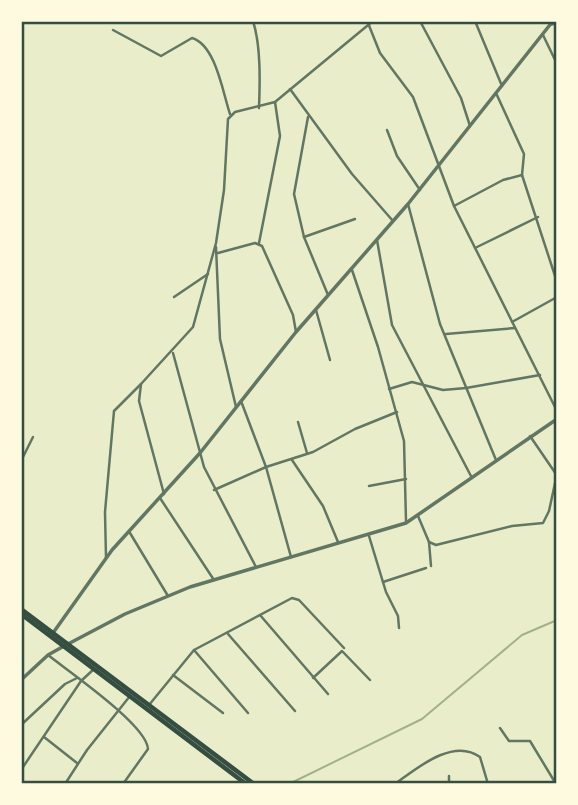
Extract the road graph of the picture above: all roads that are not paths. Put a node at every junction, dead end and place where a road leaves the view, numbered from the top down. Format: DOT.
graph roads {
  1 [pos="253,21"];
  2 [pos="420,21"];
  3 [pos="475,21"];
  4 [pos="545,21"];
  5 [pos="370,22"];
  6 [pos="552,24"];
  7 [pos="113,30"];
  8 [pos="543,34"];
  9 [pos="557,64"];
  10 [pos="502,86"];
  11 [pos="290,88"];
  12 [pos="496,93"];
  13 [pos="275,102"];
  14 [pos="258,108"];
  15 [pos="230,114"];
  16 [pos="308,117"];
  17 [pos="470,126"];
  18 [pos="387,130"];
  19 [pos="437,167"];
  20 [pos="522,175"];
  21 [pos="420,190"];
  22 [pos="408,204"];
  23 [pos="454,206"];
  24 [pos="538,217"];
  25 [pos="355,219"];
  26 [pos="393,221"];
  27 [pos="304,237"];
  28 [pos="377,240"];
  29 [pos="216,243"];
  30 [pos="259,243"];
  31 [pos="475,248"];
  32 [pos="216,253"];
  33 [pos="352,270"];
  34 [pos="208,274"];
  35 [pos="557,282"];
  36 [pos="328,295"];
  37 [pos="174,296"];
  38 [pos="557,297"];
  39 [pos="316,310"];
  40 [pos="512,322"];
  41 [pos="515,328"];
  42 [pos="296,332"];
  43 [pos="446,334"];
  44 [pos="173,353"];
  45 [pos="330,360"];
  46 [pos="541,375"];
  47 [pos="422,383"];
  48 [pos="141,384"];
  49 [pos="466,388"];
  50 [pos="389,389"];
  51 [pos="241,401"];
  52 [pos="236,407"];
  53 [pos="557,411"];
  54 [pos="397,412"];
  55 [pos="557,419"];
  56 [pos="298,422"];
  57 [pos="352,422"];
  58 [pos="355,429"];
  59 [pos="530,436"];
  60 [pos="33,437"];
  61 [pos="200,453"];
  62 [pos="307,454"];
  63 [pos="292,460"];
  64 [pos="496,460"];
  65 [pos="21,461"];
  66 [pos="266,467"];
  67 [pos="557,475"];
  68 [pos="472,478"];
  69 [pos="406,479"];
  70 [pos="369,486"];
  71 [pos="214,490"];
  72 [pos="162,496"];
  73 [pos="418,516"];
  74 [pos="406,523"];
  75 [pos="130,533"];
  76 [pos="369,536"];
  77 [pos="338,542"];
  78 [pos="429,542"];
  79 [pos="291,556"];
  80 [pos="106,559"];
  81 [pos="431,566"];
  82 [pos="256,567"];
  83 [pos="426,568"];
  84 [pos="214,580"];
  85 [pos="383,582"];
  86 [pos="168,596"];
  87 [pos="21,612"];
  88 [pos="260,615"];
  89 [pos="399,628"];
  90 [pos="53,633"];
  91 [pos="227,633"];
  92 [pos="66,645"];
  93 [pos="344,649"];
  94 [pos="194,650"];
  95 [pos="48,655"];
  96 [pos="94,669"];
  97 [pos="173,675"];
  98 [pos="77,678"];
  99 [pos="313,678"];
  100 [pos="21,680"];
  101 [pos="370,680"];
  102 [pos="81,681"];
  103 [pos="328,694"];
  104 [pos="130,696"];
  105 [pos="149,705"];
  106 [pos="118,709"];
  107 [pos="295,711"];
  108 [pos="223,713"];
  109 [pos="248,713"];
  110 [pos="21,725"];
  111 [pos="500,728"];
  112 [pos="44,737"];
  113 [pos="78,764"];
  114 [pos="21,770"];
  115 [pos="449,776"];
  116 [pos="65,784"];
  117 [pos="123,784"];
  118 [pos="246,784"];
  119 [pos="254,784"];
  120 [pos="395,784"];
  121 [pos="449,784"];
  122 [pos="488,784"];
  123 [pos="556,784"];
  1 -- 14 [label="street"];
  2 -- 17 [label="street"];
  3 -- 10 [label="street"];
  4 -- 6 [label="street"];
  5 -- 11 [label="street"];
  5 -- 19 [label="street"];
  6 -- 8 [label="street"];
  7 -- 15 [label="street"];
  8 -- 9 [label="street"];
  8 -- 10 [label="street"];
  10 -- 12 [label="street"];
  11 -- 13 [label="street"];
  11 -- 16 [label="street"];
  12 -- 17 [label="street"];
  12 -- 20 [label="street"];
  13 -- 14 [label="street"];
  13 -- 30 [label="street"];
  14 -- 15 [label="street"];
  15 -- 29 [label="street"];
  16 -- 26 [label="street"];
  16 -- 27 [label="street"];
  17 -- 19 [label="street"];
  18 -- 21 [label="street"];
  19 -- 21 [label="street"];
  19 -- 23 [label="street"];
  20 -- 23 [label="street"];
  20 -- 24 [label="street"];
  21 -- 22 [label="street"];
  22 -- 26 [label="street"];
  22 -- 43 [label="street"];
  23 -- 31 [label="street"];
  24 -- 31 [label="street"];
  24 -- 35 [label="street"];
  25 -- 27 [label="street"];
  26 -- 28 [label="street"];
  27 -- 36 [label="street"];
  28 -- 33 [label="street"];
  28 -- 47 [label="street"];
  29 -- 32 [label="street"];
  29 -- 34 [label="street"];
  30 -- 32 [label="street"];
  30 -- 42 [label="street"];
  31 -- 40 [label="street"];
  32 -- 52 [label="street"];
  33 -- 36 [label="street"];
  33 -- 50 [label="street"];
  34 -- 37 [label="street"];
  34 -- 44 [label="street"];
  36 -- 39 [label="street"];
  38 -- 40 [label="street"];
  39 -- 42 [label="street"];
  39 -- 45 [label="street"];
  40 -- 41 [label="street"];
  41 -- 43 [label="street"];
  41 -- 46 [label="street"];
  42 -- 51 [label="street"];
  43 -- 49 [label="street"];
  44 -- 48 [label="street"];
  44 -- 61 [label="street"];
  46 -- 49 [label="street"];
  46 -- 53 [label="street"];
  47 -- 49 [label="street"];
  47 -- 50 [label="street"];
  47 -- 68 [label="street"];
  48 -- 72 [label="street"];
  48 -- 80 [label="street"];
  49 -- 64 [label="street"];
  50 -- 54 [label="street"];
  51 -- 52 [label="street"];
  51 -- 66 [label="street"];
  52 -- 61 [label="street"];
  54 -- 58 [label="street"];
  54 -- 69 [label="street"];
  55 -- 59 [label="street"];
  56 -- 62 [label="street"];
  57 -- 58 [label="street"];
  58 -- 62 [label="street"];
  59 -- 64 [label="street"];
  59 -- 67 [label="street"];
  60 -- 65 [label="street"];
  61 -- 71 [label="street"];
  61 -- 72 [label="street"];
  62 -- 63 [label="street"];
  63 -- 66 [label="street"];
  63 -- 77 [label="street"];
  64 -- 68 [label="street"];
  66 -- 71 [label="street"];
  66 -- 79 [label="street"];
  67 -- 78 [label="street"];
  68 -- 73 [label="street"];
  69 -- 70 [label="street"];
  69 -- 74 [label="street"];
  71 -- 82 [label="street"];
  72 -- 75 [label="street"];
  72 -- 84 [label="street"];
  73 -- 74 [label="street"];
  73 -- 78 [label="street"];
  74 -- 76 [label="street"];
  75 -- 80 [label="street"];
  75 -- 86 [label="street"];
  76 -- 77 [label="street"];
  76 -- 85 [label="street"];
  77 -- 79 [label="street"];
  78 -- 81 [label="street"];
  79 -- 82 [label="street"];
  80 -- 90 [label="street"];
  82 -- 84 [label="street"];
  83 -- 85 [label="street"];
  84 -- 86 [label="street"];
  85 -- 89 [label="street"];
  86 -- 92 [label="street"];
  87 -- 90 [label="main road"];
  87 -- 92 [label="main road"];
  88 -- 91 [label="street"];
  88 -- 93 [label="street"];
  88 -- 99 [label="street"];
  90 -- 92 [label="main road"];
  91 -- 94 [label="street"];
  91 -- 107 [label="street"];
  92 -- 95 [label="street"];
  92 -- 96 [label="main road"];
  92 -- 105 [label="main road"];
  94 -- 97 [label="street"];
  94 -- 109 [label="street"];
  95 -- 98 [label="street"];
  95 -- 100 [label="street"];
  96 -- 102 [label="street"];
  96 -- 104 [label="main road"];
  97 -- 105 [label="street"];
  97 -- 108 [label="street"];
  98 -- 102 [label="street"];
  98 -- 110 [label="street"];
  99 -- 101 [label="street"];
  99 -- 103 [label="street"];
  102 -- 106 [label="street"];
  102 -- 112 [label="street"];
  104 -- 106 [label="street"];
  104 -- 118 [label="main road"];
  105 -- 119 [label="main road"];
  106 -- 113 [label="street"];
  106 -- 117 [label="street"];
  111 -- 123 [label="street"];
  112 -- 113 [label="street"];
  112 -- 114 [label="street"];
  113 -- 116 [label="street"];
  115 -- 121 [label="street"];
  120 -- 122 [label="street"];
}
